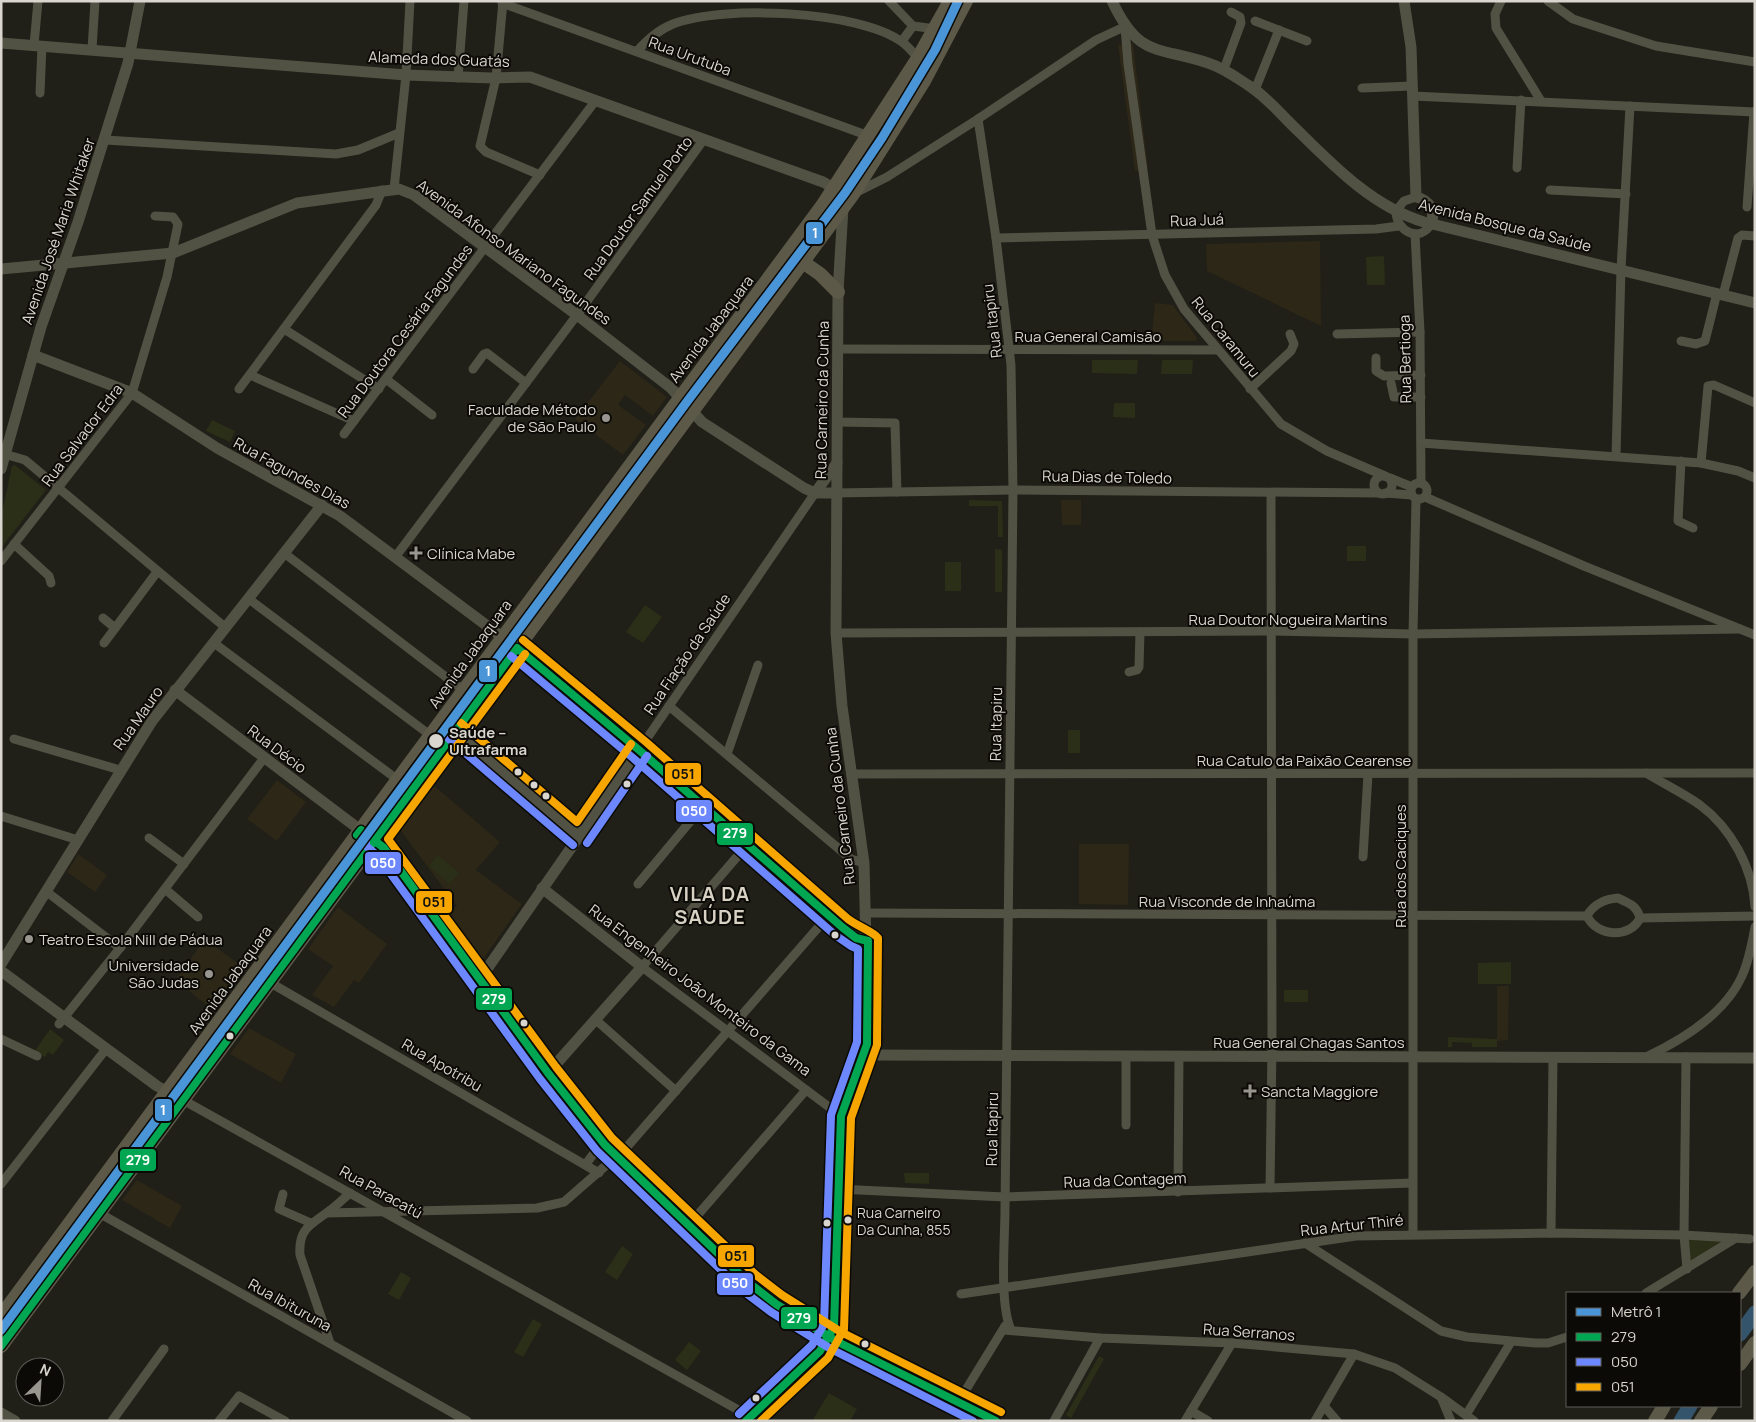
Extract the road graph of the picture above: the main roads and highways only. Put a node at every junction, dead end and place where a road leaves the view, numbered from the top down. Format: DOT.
graph roads {
  1 [pos="950,1"];
  2 [pos="966,1"];
  3 [pos="788,252"];
  4 [pos="803,262"];
  5 [pos="838,292"];
  6 [pos="1755,1272"];
  7 [pos="1739,1292"];
  8 [pos="1,1316"];
  9 [pos="1755,1343"];
  10 [pos="1,1346"];
  11 [pos="1741,1363"];
  12 [pos="1710,1407"];
  13 [pos="1711,1407"];
  14 [pos="1701,1421"];
  15 [pos="1711,1421"];
  1 -- 3 [label="main road, Avenida Jabaquara"];
  2 -- 4 [label="main road"];
  3 -- 4 [label="main road"];
  3 -- 8 [label="main road, Avenida Jabaquara"];
  4 -- 5 [label="main road"];
  4 -- 10 [label="main road"];
  6 -- 7 [label="main road"];
  9 -- 11 [label="main road"];
  12 -- 14 [label="main road"];
  13 -- 15 [label="main road"];
}
